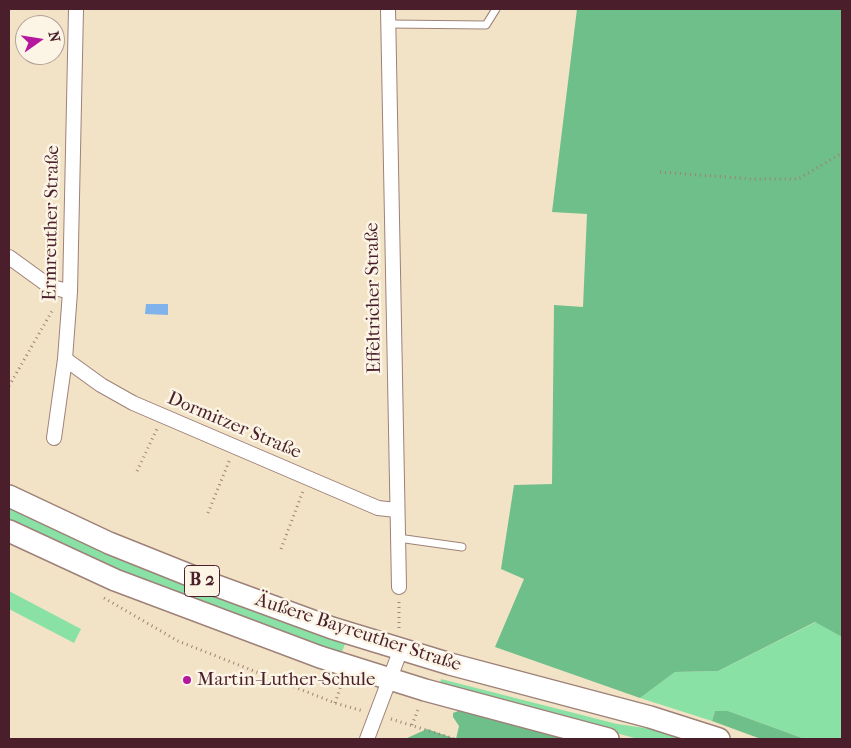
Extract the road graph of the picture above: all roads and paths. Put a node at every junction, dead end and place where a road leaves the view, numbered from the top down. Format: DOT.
graph roads {
  1 [pos="76,9"];
  2 [pos="388,9"];
  3 [pos="496,9"];
  4 [pos="388,24"];
  5 [pos="842,153"];
  6 [pos="660,172"];
  7 [pos="9,257"];
  8 [pos="67,292"];
  9 [pos="65,359"];
  10 [pos="9,386"];
  11 [pos="163,417"];
  12 [pos="54,438"];
  13 [pos="236,447"];
  14 [pos="137,471"];
  15 [pos="308,478"];
  16 [pos="9,496"];
  17 [pos="396,510"];
  18 [pos="208,513"];
  19 [pos="9,531"];
  20 [pos="397,538"];
  21 [pos="462,547"];
  22 [pos="281,549"];
  23 [pos="399,587"];
  24 [pos="101,596"];
  25 [pos="400,641"];
  26 [pos="391,680"];
  27 [pos="377,714"];
  28 [pos="366,739"];
  29 [pos="455,739"];
  30 [pos="608,739"];
  31 [pos="719,739"];
  1 -- 8 [label="street, Ermreuther Straße"];
  2 -- 4 [label="street, Effeltricher Straße"];
  3 -- 4 [label="lane"];
  4 -- 17 [label="street, Effeltricher Straße"];
  5 -- 6 [label="path"];
  7 -- 8 [label="street"];
  8 -- 9 [label="street, Ermreuther Straße"];
  8 -- 10 [label="path"];
  9 -- 11 [label="street, Dormitzer Straße"];
  9 -- 12 [label="street, Ermreuther Straße"];
  11 -- 13 [label="street, Dormitzer Straße"];
  11 -- 14 [label="path"];
  13 -- 15 [label="street, Dormitzer Straße"];
  13 -- 18 [label="path"];
  15 -- 17 [label="street, Dormitzer Straße"];
  15 -- 22 [label="path"];
  16 -- 25 [label="main road, Äußere Bayreuther Straße / B 2"];
  17 -- 20 [label="street, Effeltricher Straße"];
  19 -- 26 [label="main road, Äußere Bayreuther Straße / B 2"];
  20 -- 21 [label="lane"];
  20 -- 23 [label="street, Effeltricher Straße"];
  23 -- 25 [label="path"];
  24 -- 27 [label="path"];
  25 -- 26 [label="street"];
  25 -- 31 [label="main road, Äußere Bayreuther Straße / B 2"];
  26 -- 27 [label="street"];
  26 -- 30 [label="main road, Äußere Bayreuther Straße / B 2"];
  27 -- 28 [label="street"];
  27 -- 29 [label="path"];
}
